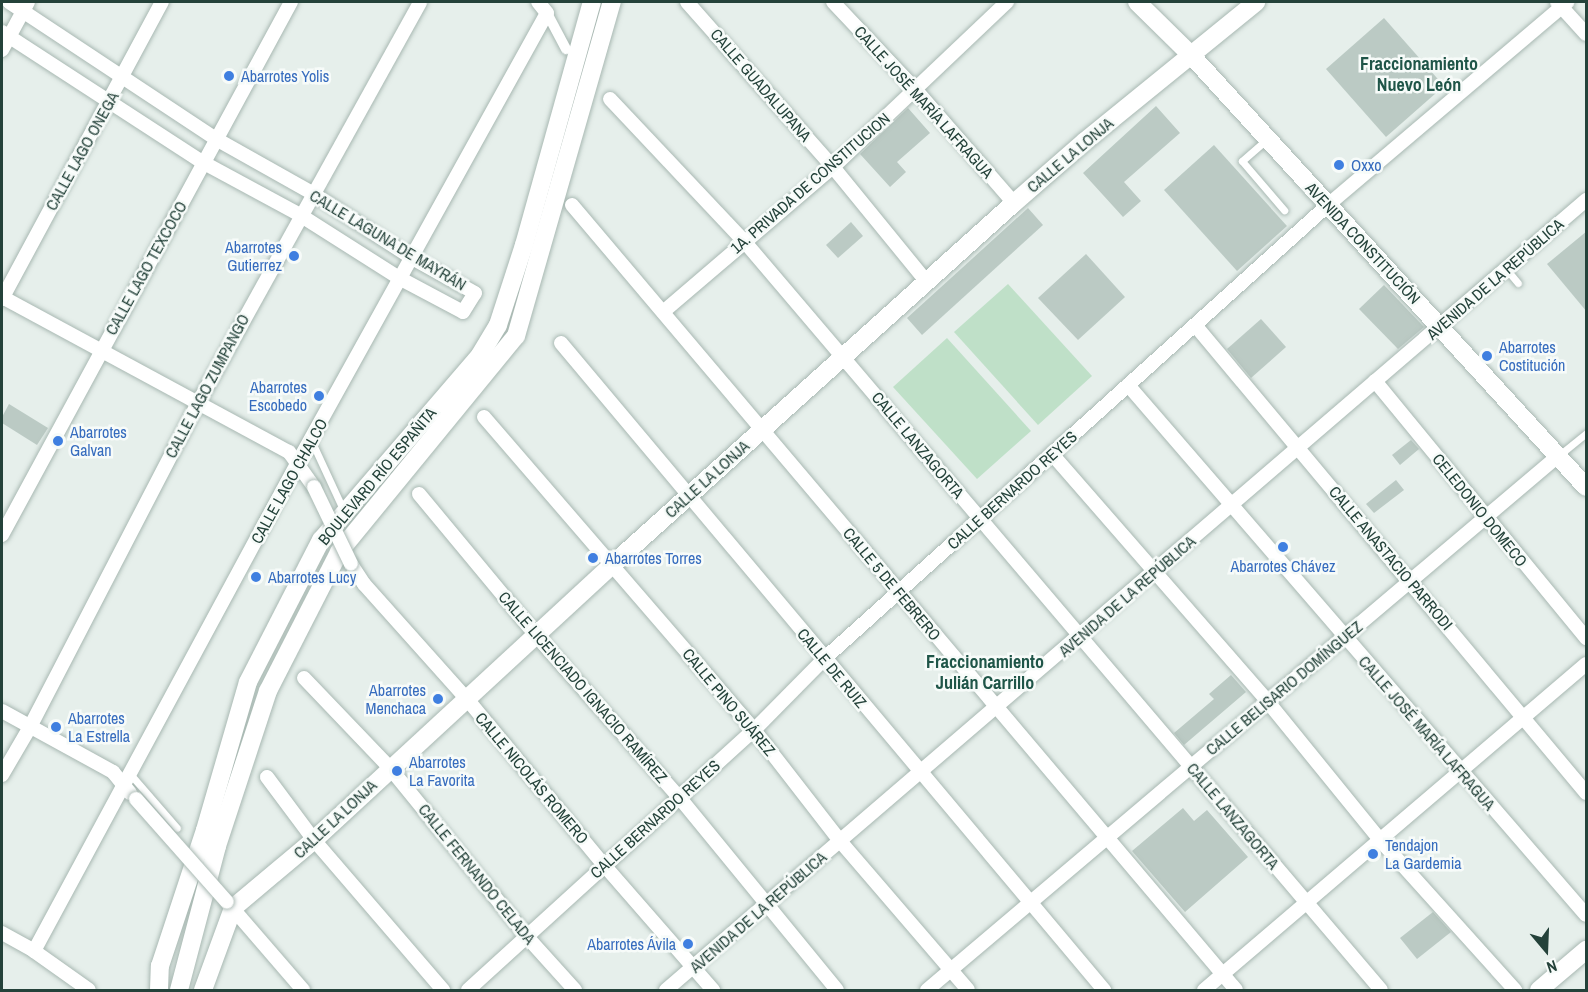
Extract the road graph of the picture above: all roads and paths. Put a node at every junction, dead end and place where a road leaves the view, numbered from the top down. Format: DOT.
graph roads {
  1 [pos="9,2"];
  2 [pos="162,2"];
  3 [pos="291,2"];
  4 [pos="420,2"];
  5 [pos="538,2"];
  6 [pos="592,2"];
  7 [pos="612,2"];
  8 [pos="687,2"];
  9 [pos="832,2"];
  10 [pos="1008,2"];
  11 [pos="1137,2"];
  12 [pos="1256,2"];
  13 [pos="1562,3"];
  14 [pos="25,6"];
  15 [pos="548,13"];
  16 [pos="5,34"];
  17 [pos="1587,34"];
  18 [pos="566,49"];
  19 [pos="2,50"];
  20 [pos="1191,55"];
  21 [pos="122,77"];
  22 [pos="916,90"];
  23 [pos="610,99"];
  24 [pos="110,101"];
  25 [pos="216,139"];
  26 [pos="1266,140"];
  27 [pos="204,162"];
  28 [pos="833,167"];
  29 [pos="312,193"];
  30 [pos="1587,200"];
  31 [pos="1014,203"];
  32 [pos="572,205"];
  33 [pos="1328,205"];
  34 [pos="1284,210"];
  35 [pos="300,215"];
  36 [pos="744,241"];
  37 [pos="412,258"];
  38 [pos="1507,270"];
  39 [pos="401,279"];
  40 [pos="926,281"];
  41 [pos="1518,283"];
  42 [pos="2,298"];
  43 [pos="663,312"];
  44 [pos="1195,325"];
  45 [pos="1440,327"];
  46 [pos="561,344"];
  47 [pos="101,351"];
  48 [pos="842,356"];
  49 [pos="1375,381"];
  50 [pos="1128,385"];
  51 [pos="198,403"];
  52 [pos="484,417"];
  53 [pos="762,429"];
  54 [pos="1587,433"];
  55 [pos="311,439"];
  56 [pos="1298,448"];
  57 [pos="1052,454"];
  58 [pos="1558,456"];
  59 [pos="298,462"];
  60 [pos="1587,487"];
  61 [pos="419,494"];
  62 [pos="688,496"];
  63 [pos="1233,504"];
  64 [pos="341,506"];
  65 [pos="1486,517"];
  66 [pos="980,519"];
  67 [pos="2,536"];
  68 [pos="613,564"];
  69 [pos="1155,572"];
  70 [pos="1410,581"];
  71 [pos="899,592"];
  72 [pos="536,635"];
  73 [pos="1080,636"];
  74 [pos="1344,637"];
  75 [pos="1587,638"];
  76 [pos="824,659"];
  77 [pos="1587,664"];
  78 [pos="304,678"];
  79 [pos="466,699"];
  80 [pos="1268,702"];
  81 [pos="997,707"];
  82 [pos="2,711"];
  83 [pos="1525,717"];
  84 [pos="30,727"];
  85 [pos="754,730"];
  86 [pos="1191,767"];
  87 [pos="390,768"];
  88 [pos="1461,772"];
  89 [pos="920,773"];
  90 [pos="2,775"];
  91 [pos="267,777"];
  92 [pos="128,780"];
  93 [pos="1587,793"];
  94 [pos="679,797"];
  95 [pos="177,828"];
  96 [pos="1107,838"];
  97 [pos="314,840"];
  98 [pos="1380,840"];
  99 [pos="840,842"];
  100 [pos="604,866"];
  101 [pos="1030,903"];
  102 [pos="1307,903"];
  103 [pos="230,905"];
  104 [pos="765,906"];
  105 [pos="1587,915"];
  106 [pos="2,933"];
  107 [pos="528,938"];
  108 [pos="1587,950"];
  109 [pos="34,951"];
  110 [pos="160,966"];
  111 [pos="693,967"];
  112 [pos="951,970"];
  113 [pos="1222,975"];
  114 [pos="89,990"];
  115 [pos="147,990"];
  116 [pos="159,990"];
  117 [pos="179,990"];
  118 [pos="203,990"];
  119 [pos="303,990"];
  120 [pos="443,990"];
  121 [pos="468,990"];
  122 [pos="575,990"];
  123 [pos="666,990"];
  124 [pos="713,990"];
  125 [pos="837,990"];
  126 [pos="927,990"];
  127 [pos="968,990"];
  128 [pos="1104,990"];
  129 [pos="1204,990"];
  130 [pos="1236,990"];
  131 [pos="1381,990"];
  132 [pos="1515,990"];
  133 [pos="1539,990"];
  1 -- 14 [label="street, CALLE LAGUNA DE MAYRÁN"];
  2 -- 21 [label="street, CALLE LAGO ONEGA"];
  3 -- 25 [label="street, CALLE LAGO TEXCOCO"];
  4 -- 29 [label="street, CALLE LAGO ZUMPANGO"];
  5 -- 15 [label="street"];
  6 -- 110 [label="main road, BOULEVARD RÍO ESPAÑITA"];
  7 -- 117 [label="main road, BOULEVARD RÍO ESPAÑITA"];
  8 -- 28 [label="street, CALLE GUADALUPANA"];
  9 -- 22 [label="street, CALLE JOSÉ MARÍA LAFRAGUA"];
  10 -- 22 [label="street, 1A. PRIVADA DE CONSTITUCION"];
  11 -- 20 [label="main road, AVENIDA CONSTITUCIÓN"];
  12 -- 20 [label="main road, CALLE LA LONJA"];
  13 -- 17 [label="street"];
  13 -- 33 [label="street, CALLE BERNARDO REYES"];
  14 -- 16 [label="street"];
  14 -- 21 [label="street, CALLE LAGUNA DE MAYRÁN"];
  15 -- 18 [label="street"];
  15 -- 37 [label="street, CALLE LAGO CHALCO"];
  16 -- 19 [label="street"];
  16 -- 24 [label="street, CALLE LAGUNA DE MAYRÁN"];
  20 -- 26 [label="main road, AVENIDA CONSTITUCIÓN"];
  20 -- 31 [label="main road, CALLE LA LONJA"];
  21 -- 24 [label="street, CALLE LAGO ONEGA"];
  21 -- 25 [label="street, CALLE LAGUNA DE MAYRÁN"];
  22 -- 28 [label="street, 1A. PRIVADA DE CONSTITUCION"];
  22 -- 31 [label="street, CALLE JOSÉ MARÍA LAFRAGUA"];
  23 -- 36 [label="street, CALLE LANZAGORTA"];
  24 -- 27 [label="street, CALLE LAGUNA DE MAYRÁN"];
  24 -- 42 [label="street, CALLE LAGO ONEGA"];
  25 -- 27 [label="street, CALLE LAGO TEXCOCO"];
  25 -- 29 [label="street, CALLE LAGUNA DE MAYRÁN"];
  26 -- 33 [label="main road, AVENIDA CONSTITUCIÓN"];
  26 -- 34 [label="lane"];
  27 -- 35 [label="street, CALLE LAGUNA DE MAYRÁN"];
  27 -- 47 [label="street, CALLE LAGO TEXCOCO"];
  28 -- 36 [label="street, 1A. PRIVADA DE CONSTITUCION"];
  28 -- 40 [label="street, CALLE GUADALUPANA"];
  29 -- 35 [label="street, CALLE LAGO ZUMPANGO"];
  29 -- 37 [label="street, CALLE LAGUNA DE MAYRÁN"];
  30 -- 38 [label="street, AVENIDA DE LA REPÚBLICA"];
  31 -- 40 [label="main road, CALLE LA LONJA"];
  32 -- 43 [label="street, CALLE 5 DE FEBRERO"];
  33 -- 44 [label="street, CALLE BERNARDO REYES"];
  33 -- 45 [label="main road, AVENIDA CONSTITUCIÓN"];
  35 -- 39 [label="street, CALLE LAGUNA DE MAYRÁN"];
  35 -- 51 [label="street, CALLE LAGO ZUMPANGO"];
  36 -- 43 [label="street, 1A. PRIVADA DE CONSTITUCION"];
  36 -- 48 [label="street, CALLE LANZAGORTA"];
  37 -- 39 [label="street, CALLE LAGO CHALCO"];
  37 -- 39 [label="street, CALLE LAGUNA DE MAYRÁN"];
  38 -- 41 [label="lane"];
  38 -- 45 [label="street, AVENIDA DE LA REPÚBLICA"];
  39 -- 55 [label="street, CALLE LAGO CHALCO"];
  40 -- 48 [label="main road, CALLE LA LONJA"];
  42 -- 47 [label="street, CALLE NICOLÁS ROMERO"];
  43 -- 53 [label="street, CALLE 5 DE FEBRERO"];
  44 -- 50 [label="street, CALLE BERNARDO REYES"];
  44 -- 56 [label="street, CALLE ANASTACIO PARRODI"];
  45 -- 49 [label="street, AVENIDA DE LA REPÚBLICA"];
  45 -- 58 [label="main road, AVENIDA CONSTITUCIÓN"];
  46 -- 62 [label="street, CALLE DE RUIZ"];
  47 -- 51 [label="street, CALLE NICOLÁS ROMERO"];
  47 -- 67 [label="street, CALLE LAGO TEXCOCO"];
  48 -- 53 [label="main road, CALLE LA LONJA"];
  48 -- 66 [label="street, CALLE LANZAGORTA"];
  49 -- 56 [label="street, AVENIDA DE LA REPÚBLICA"];
  49 -- 65 [label="street, CELEDONIO DOMECO"];
  50 -- 57 [label="street, CALLE BERNARDO REYES"];
  50 -- 63 [label="street, CALLE JOSÉ MARÍA LAFRAGUA"];
  51 -- 59 [label="street, CALLE NICOLÁS ROMERO"];
  51 -- 84 [label="street, CALLE LAGO ZUMPANGO"];
  52 -- 68 [label="street, CALLE PINO SUÁREZ"];
  53 -- 62 [label="main road, CALLE LA LONJA"];
  53 -- 71 [label="street, CALLE 5 DE FEBRERO"];
  54 -- 58 [label="lane"];
  55 -- 59 [label="street, CALLE LAGO CHALCO"];
  55 -- 64 [label="lane"];
  56 -- 63 [label="street, AVENIDA DE LA REPÚBLICA"];
  56 -- 70 [label="street, CALLE ANASTACIO PARRODI"];
  57 -- 66 [label="street, CALLE BERNARDO REYES"];
  57 -- 69 [label="street"];
  58 -- 60 [label="main road, AVENIDA CONSTITUCIÓN"];
  58 -- 65 [label="street, CALLE BELISARIO DOMÍNGUEZ"];
  59 -- 79 [label="street, CALLE NICOLÁS ROMERO, bridge"];
  59 -- 92 [label="street, CALLE LAGO CHALCO"];
  61 -- 72 [label="street, CALLE LICENCIADO IGNACIO RAMÍREZ"];
  62 -- 68 [label="main road, CALLE LA LONJA"];
  62 -- 76 [label="street, CALLE DE RUIZ"];
  63 -- 69 [label="street, AVENIDA DE LA REPÚBLICA"];
  63 -- 74 [label="street, CALLE JOSÉ MARÍA LAFRAGUA"];
  65 -- 70 [label="street, CALLE BELISARIO DOMÍNGUEZ"];
  65 -- 75 [label="street, CELEDONIO DOMECO"];
  66 -- 71 [label="street, CALLE BERNARDO REYES"];
  66 -- 73 [label="street, CALLE LANZAGORTA"];
  68 -- 72 [label="main road, CALLE LA LONJA"];
  68 -- 85 [label="street, CALLE PINO SUÁREZ"];
  69 -- 73 [label="street, AVENIDA DE LA REPÚBLICA"];
  69 -- 80 [label="street"];
  70 -- 74 [label="street, CALLE BELISARIO DOMÍNGUEZ"];
  70 -- 83 [label="street, CALLE ANASTACIO PARRODI"];
  71 -- 76 [label="street, CALLE BERNARDO REYES"];
  71 -- 81 [label="street, CALLE 5 DE FEBRERO"];
  72 -- 79 [label="main road, CALLE LA LONJA"];
  72 -- 94 [label="street, CALLE LICENCIADO IGNACIO RAMÍREZ"];
  73 -- 81 [label="street, AVENIDA DE LA REPÚBLICA"];
  73 -- 86 [label="street, CALLE LANZAGORTA"];
  74 -- 80 [label="street, CALLE BELISARIO DOMÍNGUEZ"];
  74 -- 88 [label="street, CALLE JOSÉ MARÍA LAFRAGUA"];
  76 -- 85 [label="street, CALLE BERNARDO REYES"];
  76 -- 89 [label="street, CALLE DE RUIZ"];
  77 -- 83 [label="street"];
  78 -- 87 [label="street, CALLE FERNANDO CELADA"];
  79 -- 87 [label="main road, CALLE LA LONJA"];
  79 -- 100 [label="street, CALLE NICOLÁS ROMERO"];
  80 -- 86 [label="street, CALLE BELISARIO DOMÍNGUEZ"];
  80 -- 98 [label="street"];
  81 -- 89 [label="street, AVENIDA DE LA REPÚBLICA"];
  81 -- 96 [label="street, CALLE 5 DE FEBRERO"];
  82 -- 84 [label="street"];
  83 -- 88 [label="street"];
  83 -- 93 [label="street, CALLE ANASTACIO PARRODI"];
  84 -- 90 [label="street, CALLE LAGO ZUMPANGO"];
  84 -- 92 [label="street"];
  85 -- 94 [label="street, CALLE BERNARDO REYES"];
  85 -- 99 [label="street, CALLE PINO SUÁREZ"];
  86 -- 96 [label="street, CALLE BELISARIO DOMÍNGUEZ"];
  86 -- 102 [label="street, CALLE LANZAGORTA"];
  87 -- 97 [label="main road, CALLE LA LONJA"];
  87 -- 107 [label="street, CALLE FERNANDO CELADA"];
  88 -- 98 [label="street"];
  88 -- 105 [label="street, CALLE JOSÉ MARÍA LAFRAGUA"];
  89 -- 99 [label="street, AVENIDA DE LA REPÚBLICA"];
  89 -- 101 [label="street, CALLE DE RUIZ"];
  91 -- 97 [label="street"];
  92 -- 95 [label="lane"];
  92 -- 103 [label="street, bridge"];
  92 -- 109 [label="street, CALLE LAGO CHALCO"];
  94 -- 100 [label="street, CALLE BERNARDO REYES"];
  94 -- 104 [label="street, CALLE LICENCIADO IGNACIO RAMÍREZ"];
  96 -- 101 [label="street, CALLE BELISARIO DOMÍNGUEZ"];
  96 -- 113 [label="street, CALLE 5 DE FEBRERO"];
  97 -- 103 [label="main road, CALLE LA LONJA"];
  97 -- 120 [label="street"];
  98 -- 102 [label="street"];
  98 -- 132 [label="street"];
  99 -- 104 [label="street, AVENIDA DE LA REPÚBLICA"];
  99 -- 112 [label="street, CALLE PINO SUÁREZ"];
  100 -- 107 [label="street, CALLE BERNARDO REYES"];
  100 -- 111 [label="street, CALLE NICOLÁS ROMERO"];
  101 -- 112 [label="street, CALLE BELISARIO DOMÍNGUEZ"];
  101 -- 128 [label="street, CALLE DE RUIZ"];
  102 -- 113 [label="street"];
  102 -- 131 [label="street, CALLE LANZAGORTA"];
  103 -- 118 [label="main road, CALLE LA LONJA"];
  103 -- 119 [label="street"];
  104 -- 111 [label="street, AVENIDA DE LA REPÚBLICA"];
  104 -- 125 [label="street, CALLE LICENCIADO IGNACIO RAMÍREZ"];
  106 -- 109 [label="street"];
  107 -- 121 [label="street, CALLE BERNARDO REYES"];
  107 -- 122 [label="street, CALLE FERNANDO CELADA"];
  108 -- 133 [label="main road"];
  109 -- 114 [label="street"];
  110 -- 115 [label="main road"];
  110 -- 116 [label="main road, BOULEVARD RÍO ESPAÑITA"];
  111 -- 123 [label="street, AVENIDA DE LA REPÚBLICA"];
  111 -- 124 [label="street, CALLE NICOLÁS ROMERO"];
  112 -- 126 [label="street, CALLE BELISARIO DOMÍNGUEZ"];
  112 -- 127 [label="street, CALLE PINO SUÁREZ"];
  113 -- 129 [label="street"];
  113 -- 130 [label="street, CALLE 5 DE FEBRERO"];
}
